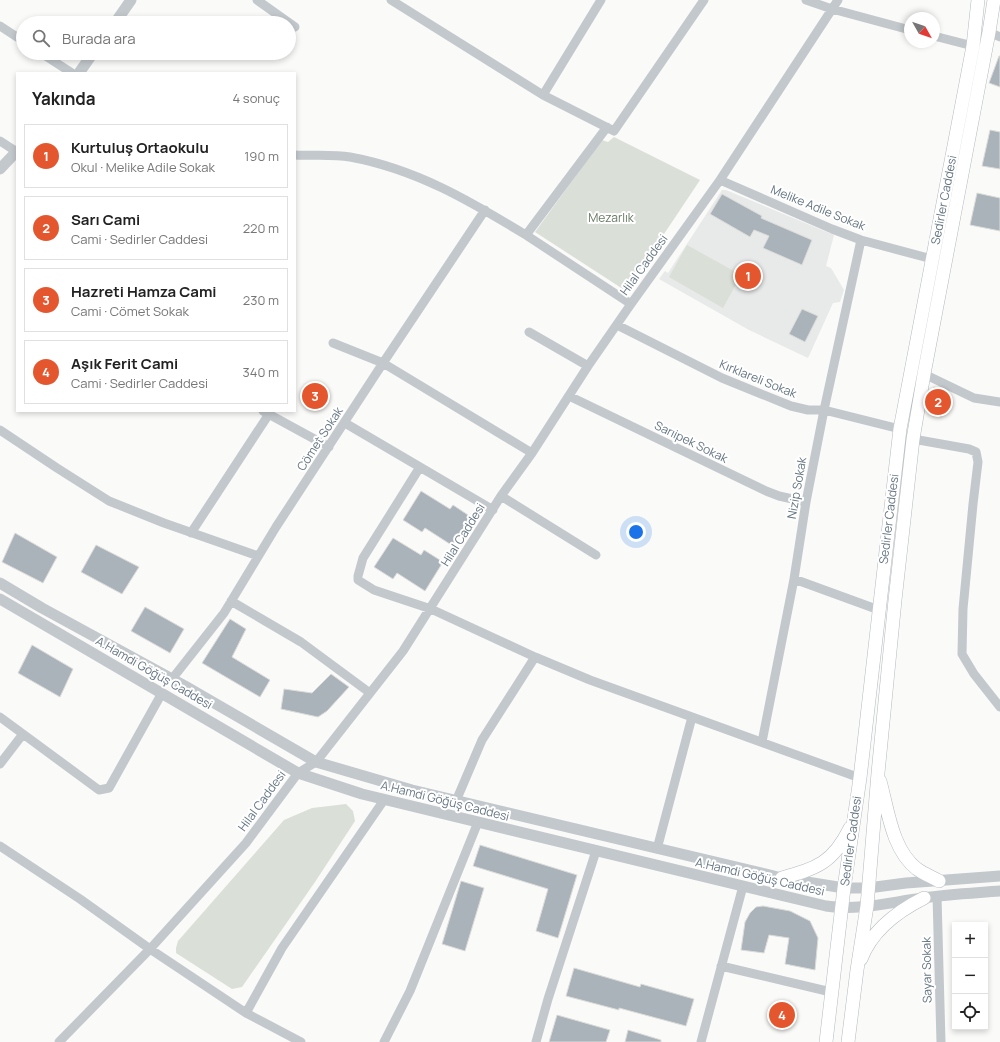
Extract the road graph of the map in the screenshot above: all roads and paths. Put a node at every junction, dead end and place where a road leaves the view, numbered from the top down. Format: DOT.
graph roads {
  1 [pos="131,0"];
  2 [pos="257,0"];
  3 [pos="391,0"];
  4 [pos="601,0"];
  5 [pos="704,0"];
  6 [pos="806,0"];
  7 [pos="838,0"];
  8 [pos="978,0"];
  9 [pos="994,0"];
  10 [pos="832,9"];
  11 [pos="120,16"];
  12 [pos="280,16"];
  13 [pos="0,26"];
  14 [pos="904,28"];
  15 [pos="995,35"];
  16 [pos="16,36"];
  17 [pos="940,38"];
  18 [pos="973,46"];
  19 [pos="52,60"];
  20 [pos="88,60"];
  21 [pos="70,72"];
  22 [pos="80,72"];
  23 [pos="543,95"];
  24 [pos="607,127"];
  25 [pos="0,141"];
  26 [pos="16,150"];
  27 [pos="16,152"];
  28 [pos="296,155"];
  29 [pos="0,169"];
  30 [pos="720,180"];
  31 [pos="485,210"];
  32 [pos="526,235"];
  33 [pos="861,240"];
  34 [pos="932,259"];
  35 [pos="631,304"];
  36 [pos="617,325"];
  37 [pos="529,332"];
  38 [pos="332,343"];
  39 [pos="383,363"];
  40 [pos="588,366"];
  41 [pos="924,374"];
  42 [pos="568,396"];
  43 [pos="1000,402"];
  44 [pos="824,410"];
  45 [pos="266,413"];
  46 [pos="345,423"];
  47 [pos="900,429"];
  48 [pos="0,430"];
  49 [pos="913,439"];
  50 [pos="329,447"];
  51 [pos="532,453"];
  52 [pos="420,467"];
  53 [pos="502,496"];
  54 [pos="806,502"];
  55 [pos="493,510"];
  56 [pos="191,533"];
  57 [pos="596,555"];
  58 [pos="258,556"];
  59 [pos="794,579"];
  60 [pos="0,583"];
  61 [pos="0,599"];
  62 [pos="231,601"];
  63 [pos="431,609"];
  64 [pos="879,610"];
  65 [pos="535,657"];
  66 [pos="172,679"];
  67 [pos="370,693"];
  68 [pos="162,694"];
  69 [pos="1000,707"];
  70 [pos="0,717"];
  71 [pos="692,717"];
  72 [pos="23,734"];
  73 [pos="762,742"];
  74 [pos="316,762"];
  75 [pos="0,764"];
  76 [pos="298,773"];
  77 [pos="878,773"];
  78 [pos="860,778"];
  79 [pos="384,800"];
  80 [pos="456,801"];
  81 [pos="856,815"];
  82 [pos="478,822"];
  83 [pos="0,846"];
  84 [pos="657,849"];
  85 [pos="596,851"];
  86 [pos="1000,876"];
  87 [pos="782,878"];
  88 [pos="939,881"];
  89 [pos="743,886"];
  90 [pos="844,888"];
  91 [pos="868,888"];
  92 [pos="1000,891"];
  93 [pos="931,897"];
  94 [pos="867,906"];
  95 [pos="842,908"];
  96 [pos="150,949"];
  97 [pos="721,966"];
  98 [pos="856,970"];
  99 [pos="832,992"];
  100 [pos="246,1013"];
  101 [pos="59,1042"];
  102 [pos="301,1042"];
  103 [pos="384,1042"];
  104 [pos="536,1042"];
  105 [pos="701,1042"];
  106 [pos="826,1042"];
  107 [pos="848,1042"];
  108 [pos="941,1042"];
  1 -- 11 [label="street"];
  2 -- 12 [label="street"];
  3 -- 23 [label="street"];
  4 -- 23 [label="street"];
  5 -- 24 [label="street"];
  6 -- 10 [label="street"];
  7 -- 10 [label="street, Hilal Caddesi"];
  8 -- 18 [label="main road, Sedirler Caddesi"];
  9 -- 15 [label="main road, Sedirler Caddesi"];
  10 -- 14 [label="street"];
  10 -- 30 [label="street, Hilal Caddesi"];
  13 -- 16 [label="street"];
  15 -- 18 [label="street"];
  15 -- 41 [label="main road, Sedirler Caddesi"];
  17 -- 18 [label="street"];
  18 -- 34 [label="main road, Sedirler Caddesi"];
  19 -- 21 [label="street"];
  20 -- 22 [label="street"];
  23 -- 24 [label="street"];
  24 -- 32 [label="street"];
  25 -- 26 [label="street"];
  27 -- 29 [label="street"];
  28 -- 31 [label="street"];
  30 -- 33 [label="street, Melike Adile Sokak"];
  30 -- 35 [label="street, Hilal Caddesi"];
  31 -- 32 [label="street"];
  31 -- 39 [label="street, Cömet Sokak"];
  32 -- 35 [label="street"];
  33 -- 34 [label="street, Melike Adile Sokak"];
  33 -- 44 [label="street, Nizip Sokak"];
  34 -- 47 [label="main road, Sedirler Caddesi"];
  35 -- 36 [label="street, Hilal Caddesi"];
  36 -- 40 [label="street, Hilal Caddesi"];
  36 -- 44 [label="street, Kırklareli Sokak"];
  37 -- 40 [label="street"];
  38 -- 39 [label="street"];
  39 -- 46 [label="street, Cömet Sokak"];
  39 -- 51 [label="street"];
  40 -- 42 [label="street, Hilal Caddesi"];
  41 -- 43 [label="street"];
  41 -- 49 [label="main road, Sedirler Caddesi"];
  42 -- 51 [label="street, Hilal Caddesi"];
  42 -- 54 [label="street, Sarıipek Sokak"];
  44 -- 47 [label="street, Kırklareli Sokak"];
  44 -- 54 [label="street, Nizip Sokak"];
  45 -- 50 [label="street"];
  45 -- 56 [label="street"];
  46 -- 50 [label="street, Cömet Sokak"];
  46 -- 52 [label="street"];
  47 -- 64 [label="main road, Sedirler Caddesi"];
  48 -- 56 [label="street"];
  49 -- 69 [label="street"];
  49 -- 77 [label="main road, Sedirler Caddesi"];
  50 -- 58 [label="street, Cömet Sokak"];
  51 -- 53 [label="street, Hilal Caddesi"];
  52 -- 55 [label="street"];
  52 -- 63 [label="street"];
  53 -- 55 [label="street, Hilal Caddesi"];
  53 -- 57 [label="street"];
  54 -- 59 [label="street, Nizip Sokak"];
  55 -- 63 [label="street, Hilal Caddesi"];
  56 -- 58 [label="street"];
  58 -- 62 [label="street, Cömet Sokak"];
  59 -- 64 [label="street"];
  59 -- 73 [label="street, Nizip Sokak"];
  60 -- 66 [label="street, A.Hamdi Göğüş Caddesi"];
  61 -- 68 [label="street, A.Hamdi Göğüş Caddesi"];
  62 -- 66 [label="street, Cömet Sokak"];
  62 -- 67 [label="street"];
  63 -- 65 [label="street"];
  63 -- 67 [label="street, Hilal Caddesi"];
  64 -- 78 [label="main road, Sedirler Caddesi"];
  65 -- 71 [label="street"];
  65 -- 80 [label="street"];
  66 -- 74 [label="street, A.Hamdi Göğüş Caddesi"];
  67 -- 74 [label="street, Hilal Caddesi"];
  68 -- 72 [label="street"];
  68 -- 76 [label="street, A.Hamdi Göğüş Caddesi"];
  70 -- 72 [label="street"];
  71 -- 73 [label="street"];
  71 -- 84 [label="street"];
  72 -- 75 [label="street"];
  73 -- 78 [label="street"];
  74 -- 76 [label="street, Hilal Caddesi"];
  74 -- 80 [label="street, A.Hamdi Göğüş Caddesi"];
  76 -- 79 [label="street, A.Hamdi Göğüş Caddesi"];
  76 -- 96 [label="street, Hilal Caddesi"];
  77 -- 88 [label="main road"];
  77 -- 91 [label="main road, Sedirler Caddesi"];
  78 -- 81 [label="main road, Sedirler Caddesi"];
  79 -- 82 [label="street, A.Hamdi Göğüş Caddesi"];
  79 -- 100 [label="street"];
  80 -- 84 [label="street, A.Hamdi Göğüş Caddesi"];
  81 -- 87 [label="main road"];
  81 -- 90 [label="main road, Sedirler Caddesi"];
  82 -- 85 [label="street, A.Hamdi Göğüş Caddesi"];
  82 -- 103 [label="street"];
  83 -- 96 [label="street"];
  84 -- 87 [label="street, A.Hamdi Göğüş Caddesi"];
  85 -- 89 [label="street, A.Hamdi Göğüş Caddesi"];
  85 -- 104 [label="street"];
  86 -- 88 [label="street, A.Hamdi Göğüş Caddesi"];
  87 -- 90 [label="street, A.Hamdi Göğüş Caddesi"];
  88 -- 91 [label="street, A.Hamdi Göğüş Caddesi"];
  89 -- 95 [label="street, A.Hamdi Göğüş Caddesi"];
  89 -- 97 [label="street"];
  90 -- 91 [label="street, A.Hamdi Göğüş Caddesi"];
  90 -- 95 [label="main road, Sedirler Caddesi"];
  91 -- 94 [label="main road, Sedirler Caddesi"];
  92 -- 93 [label="street, A.Hamdi Göğüş Caddesi"];
  93 -- 94 [label="street, A.Hamdi Göğüş Caddesi"];
  93 -- 98 [label="main road"];
  93 -- 108 [label="street, Sayar Sokak"];
  94 -- 95 [label="street, A.Hamdi Göğüş Caddesi"];
  94 -- 98 [label="main road, Sedirler Caddesi"];
  95 -- 99 [label="main road, Sedirler Caddesi"];
  96 -- 100 [label="street"];
  96 -- 101 [label="street, Hilal Caddesi"];
  97 -- 99 [label="street"];
  97 -- 105 [label="street"];
  98 -- 107 [label="main road, Sedirler Caddesi"];
  99 -- 106 [label="main road, Sedirler Caddesi"];
  100 -- 102 [label="street"];
}
